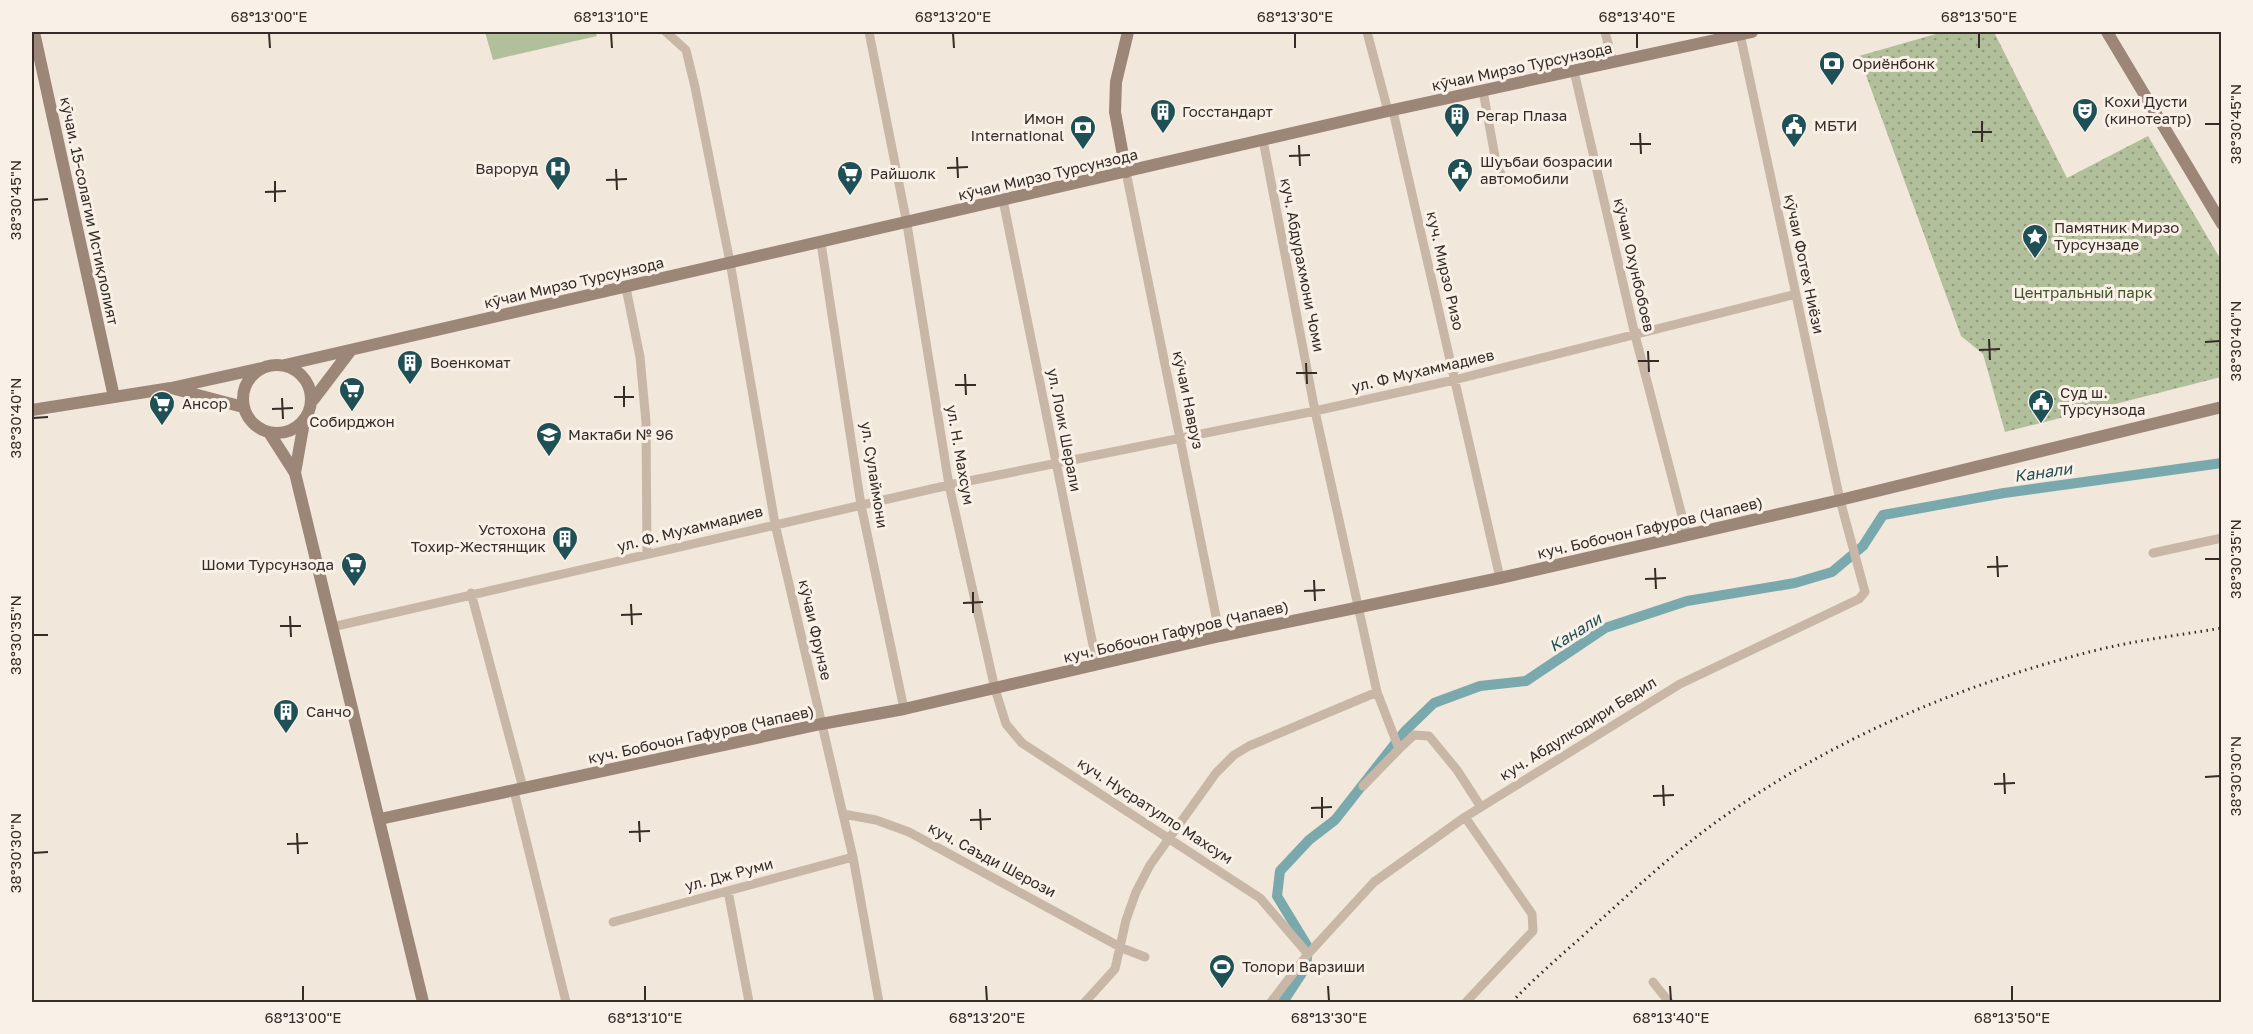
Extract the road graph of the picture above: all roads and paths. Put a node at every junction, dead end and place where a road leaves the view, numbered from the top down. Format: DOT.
graph roads {
  1 [pos="34,32"];
  2 [pos="666,32"];
  3 [pos="869,32"];
  4 [pos="1128,32"];
  5 [pos="1367,32"];
  6 [pos="1605,32"];
  7 [pos="2107,32"];
  8 [pos="1746,33"];
  9 [pos="1613,62"];
  10 [pos="1574,71"];
  11 [pos="1483,91"];
  12 [pos="1390,111"];
  13 [pos="1263,140"];
  14 [pos="1126,172"];
  15 [pos="1504,182"];
  16 [pos="1003,200"];
  17 [pos="907,224"];
  18 [pos="2222,224"];
  19 [pos="821,243"];
  20 [pos="730,262"];
  21 [pos="626,288"];
  22 [pos="1796,294"];
  23 [pos="1635,335"];
  24 [pos="351,350"];
  25 [pos="285,365"];
  26 [pos="262,368"];
  27 [pos="1454,380"];
  28 [pos="171,388"];
  29 [pos="114,397"];
  30 [pos="313,400"];
  31 [pos="243,407"];
  32 [pos="2222,407"];
  33 [pos="32,410"];
  34 [pos="1314,411"];
  35 [pos="304,422"];
  36 [pos="270,434"];
  37 [pos="1181,439"];
  38 [pos="1054,462"];
  39 [pos="296,473"];
  40 [pos="949,485"];
  41 [pos="1840,500"];
  42 [pos="861,505"];
  43 [pos="775,524"];
  44 [pos="1687,535"];
  45 [pos="2222,538"];
  46 [pos="2153,553"];
  47 [pos="647,554"];
  48 [pos="1500,578"];
  49 [pos="471,593"];
  50 [pos="1358,606"];
  51 [pos="332,627"];
  52 [pos="1220,636"];
  53 [pos="1097,665"];
  54 [pos="995,689"];
  55 [pos="1377,692"];
  56 [pos="904,709"];
  57 [pos="820,724"];
  58 [pos="1399,749"];
  59 [pos="1363,786"];
  60 [pos="519,789"];
  61 [pos="1481,807"];
  62 [pos="843,814"];
  63 [pos="1465,817"];
  64 [pos="380,819"];
  65 [pos="1172,838"];
  66 [pos="853,857"];
  67 [pos="728,891"];
  68 [pos="613,922"];
  69 [pos="1122,948"];
  70 [pos="1308,954"];
  71 [pos="1145,957"];
  72 [pos="1653,982"];
  73 [pos="423,1002"];
  74 [pos="566,1002"];
  75 [pos="749,1002"];
  76 [pos="879,1002"];
  77 [pos="1085,1002"];
  78 [pos="1271,1002"];
  79 [pos="1466,1002"];
  80 [pos="1669,1002"];
  1 -- 29 [label="street, кӯчаи. 15-солагии Истиқлолият"];
  2 -- 20 [label="street, кӯчаи Фрунзе"];
  3 -- 17 [label="street, ул. Н. Махсум"];
  4 -- 14 [label="street"];
  5 -- 12 [label="street, куч. Мирзо Ризо"];
  6 -- 9 [label="street"];
  7 -- 18 [label="street"];
  8 -- 9 [label="street, кӯчаи Мирзо Турсунзода"];
  8 -- 22 [label="street, кӯчаи Фотех Ниёзи"];
  9 -- 10 [label="street, кӯчаи Мирзо Турсунзода"];
  10 -- 11 [label="street, кӯчаи Мирзо Турсунзода"];
  10 -- 23 [label="street, кӯчаи Охунбобоев"];
  11 -- 12 [label="street, кӯчаи Мирзо Турсунзода"];
  11 -- 15 [label="street"];
  12 -- 13 [label="street, кӯчаи Мирзо Турсунзода"];
  12 -- 27 [label="street, куч. Мирзо Ризо"];
  13 -- 14 [label="street, кӯчаи Мирзо Турсунзода"];
  13 -- 34 [label="street, куч. Абдурахмони Чоми"];
  14 -- 16 [label="street, кӯчаи Мирзо Турсунзода"];
  14 -- 37 [label="street, кӯчаи Навруз"];
  16 -- 17 [label="street, кӯчаи Мирзо Турсунзода"];
  16 -- 38 [label="street, ул. Лоик Шерали"];
  17 -- 19 [label="street, кӯчаи Мирзо Турсунзода"];
  17 -- 40 [label="street, ул. Н. Махсум"];
  19 -- 20 [label="street, кӯчаи Мирзо Турсунзода"];
  19 -- 42 [label="street, ул. Сулаймони"];
  20 -- 21 [label="street, кӯчаи Мирзо Турсунзода"];
  20 -- 43 [label="street, кӯчаи Фрунзе"];
  21 -- 24 [label="street, кӯчаи Мирзо Турсунзода"];
  21 -- 47 [label="street"];
  22 -- 23 [label="street, ул. Ф Мухаммадиев"];
  22 -- 41 [label="street, кӯчаи Фотех Ниёзи"];
  23 -- 27 [label="street, ул. Ф Мухаммадиев"];
  23 -- 44 [label="street, кӯчаи Охунбобоев"];
  24 -- 25 [label="street, кӯчаи Мирзо Турсунзода"];
  24 -- 30 [label="street"];
  25 -- 26 [label="street, кӯчаи Мирзо Турсунзода"];
  25 -- 30 [label="street"];
  26 -- 28 [label="street, кӯчаи Мирзо Турсунзода"];
  26 -- 31 [label="street"];
  27 -- 34 [label="street, ул. Ф Мухаммадиев"];
  27 -- 48 [label="street, куч. Мирзо Ризо"];
  28 -- 29 [label="street, кӯчаи Мирзо Турсунзода"];
  28 -- 31 [label="street, кӯчаи Мирзо Турсунзода"];
  29 -- 33 [label="street, кӯчаи Мирзо Турсунзода"];
  30 -- 35 [label="street"];
  31 -- 36 [label="street"];
  32 -- 41 [label="street, куч. Бобочон Гафуров (Чапаев)"];
  34 -- 37 [label="street, ул. Ф Мухаммадиев"];
  34 -- 50 [label="street, куч. Абдурахмони Чоми"];
  35 -- 36 [label="street"];
  35 -- 39 [label="street"];
  36 -- 39 [label="street"];
  37 -- 38 [label="street, ул. Ф Мухаммадиев"];
  37 -- 52 [label="street, кӯчаи Навруз"];
  38 -- 40 [label="street, ул. Ф. Мухаммадиев"];
  38 -- 53 [label="street, ул. Лоик Шерали"];
  39 -- 51 [label="street"];
  40 -- 42 [label="street, ул. Ф. Мухаммадиев"];
  40 -- 54 [label="street, ул. Н. Махсум"];
  41 -- 44 [label="street, куч. Бобочон Гафуров (Чапаев)"];
  41 -- 61 [label="street, куч. Абдулкодири Бедил"];
  42 -- 43 [label="street, ул. Ф. Мухаммадиев"];
  42 -- 56 [label="street, ул. Сулаймони"];
  43 -- 47 [label="street, ул. Ф. Мухаммадиев"];
  43 -- 57 [label="street, кӯчаи Фрунзе"];
  44 -- 48 [label="street, куч. Бобочон Гафуров (Чапаев)"];
  45 -- 46 [label="street"];
  47 -- 49 [label="street, ул. Ф. Мухаммадиев"];
  48 -- 50 [label="street, куч. Бобочон Гафуров (Чапаев)"];
  49 -- 51 [label="street, ул. Ф. Мухаммадиев"];
  49 -- 60 [label="street"];
  50 -- 52 [label="street, куч. Бобочон Гафуров (Чапаев)"];
  50 -- 55 [label="street, куч. Абдурахмони Чоми"];
  51 -- 64 [label="street"];
  52 -- 53 [label="street, куч. Бобочон Гафуров (Чапаев)"];
  53 -- 54 [label="street, куч. Бобочон Гафуров (Чапаев)"];
  54 -- 56 [label="street, куч. Бобочон Гафуров (Чапаев)"];
  54 -- 65 [label="street, куч. Нусратулло Махсум"];
  55 -- 58 [label="street, куч. Абдурахмони Чоми"];
  55 -- 65 [label="street"];
  56 -- 57 [label="street, куч. Бобочон Гафуров (Чапаев)"];
  57 -- 60 [label="street, куч. Бобочон Гафуров (Чапаев)"];
  57 -- 62 [label="street, кӯчаи Фрунзе"];
  58 -- 59 [label="street"];
  58 -- 61 [label="street"];
  60 -- 64 [label="street, куч. Бобочон Гафуров (Чапаев)"];
  60 -- 74 [label="street"];
  61 -- 63 [label="street, куч. Абдулкодири Бедил"];
  62 -- 66 [label="street, кӯчаи Фрунзе"];
  62 -- 69 [label="street, куч. Саъди Шерози"];
  63 -- 70 [label="street, куч. Абдулкодири Бедил"];
  63 -- 79 [label="street"];
  64 -- 73 [label="street"];
  65 -- 69 [label="street"];
  65 -- 70 [label="street, куч. Нусратулло Махсум"];
  66 -- 67 [label="street, ул. Дж Руми"];
  66 -- 76 [label="street, кӯчаи Фрунзе"];
  67 -- 68 [label="street, ул. Дж Руми"];
  67 -- 75 [label="street"];
  69 -- 71 [label="street, куч. Саъди Шерози"];
  69 -- 77 [label="street"];
  70 -- 78 [label="street, куч. Абдулкодири Бедил"];
  72 -- 80 [label="street"];
}
